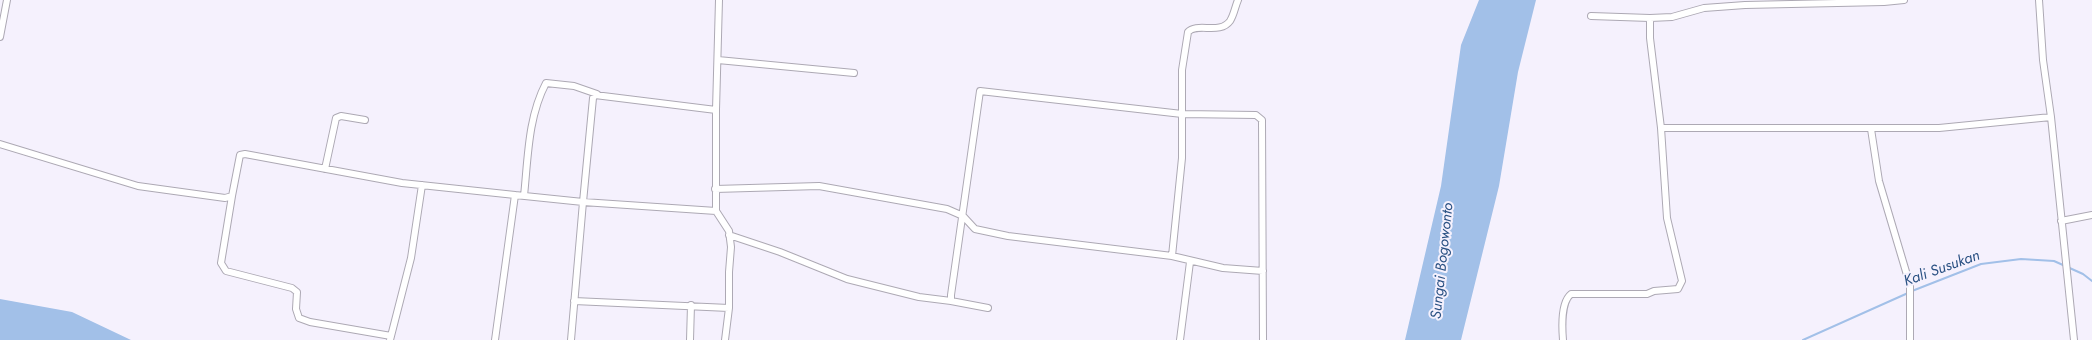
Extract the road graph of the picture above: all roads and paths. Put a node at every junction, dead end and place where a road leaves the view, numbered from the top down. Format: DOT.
graph roads {
  1 [pos="8,0"];
  2 [pos="719,0"];
  3 [pos="1238,0"];
  4 [pos="1904,0"];
  5 [pos="2039,0"];
  6 [pos="2,9"];
  7 [pos="1591,16"];
  8 [pos="1650,18"];
  9 [pos="0,37"];
  10 [pos="718,60"];
  11 [pos="854,73"];
  12 [pos="597,94"];
  13 [pos="716,110"];
  14 [pos="1182,114"];
  15 [pos="2051,117"];
  16 [pos="365,120"];
  17 [pos="1661,128"];
  18 [pos="1871,129"];
  19 [pos="0,144"];
  20 [pos="325,169"];
  21 [pos="422,185"];
  22 [pos="715,189"];
  23 [pos="515,195"];
  24 [pos="232,196"];
  25 [pos="524,196"];
  26 [pos="583,202"];
  27 [pos="716,211"];
  28 [pos="2092,215"];
  29 [pos="963,216"];
  30 [pos="2061,221"];
  31 [pos="729,235"];
  32 [pos="1172,256"];
  33 [pos="1190,262"];
  34 [pos="1263,271"];
  35 [pos="574,301"];
  36 [pos="951,301"];
  37 [pos="691,305"];
  38 [pos="729,308"];
  39 [pos="988,308"];
  40 [pos="390,338"];
  41 [pos="495,340"];
  42 [pos="571,340"];
  43 [pos="690,340"];
  44 [pos="725,340"];
  45 [pos="1180,340"];
  46 [pos="1263,340"];
  47 [pos="1563,340"];
  48 [pos="1910,340"];
  49 [pos="2074,340"];
  1 -- 6 [label="street"];
  2 -- 10 [label="street"];
  3 -- 14 [label="street"];
  4 -- 8 [label="street"];
  5 -- 15 [label="street"];
  6 -- 9 [label="street"];
  7 -- 8 [label="street"];
  8 -- 17 [label="street"];
  10 -- 11 [label="street"];
  10 -- 13 [label="street"];
  12 -- 13 [label="street"];
  12 -- 25 [label="street"];
  12 -- 26 [label="street"];
  13 -- 22 [label="street"];
  14 -- 29 [label="street"];
  14 -- 32 [label="street"];
  14 -- 34 [label="street"];
  15 -- 18 [label="street"];
  15 -- 30 [label="street"];
  16 -- 20 [label="street"];
  17 -- 18 [label="street"];
  17 -- 47 [label="street"];
  18 -- 48 [label="street"];
  19 -- 24 [label="street"];
  20 -- 21 [label="street"];
  20 -- 24 [label="street"];
  21 -- 23 [label="street"];
  21 -- 40 [label="street"];
  22 -- 27 [label="street"];
  22 -- 29 [label="street"];
  23 -- 25 [label="street"];
  23 -- 41 [label="street"];
  24 -- 40 [label="street"];
  25 -- 26 [label="street"];
  26 -- 27 [label="street"];
  26 -- 35 [label="street"];
  27 -- 31 [label="street"];
  28 -- 30 [label="street"];
  29 -- 32 [label="street"];
  29 -- 36 [label="street"];
  30 -- 49 [label="street"];
  31 -- 36 [label="street"];
  31 -- 38 [label="street"];
  32 -- 33 [label="street"];
  33 -- 34 [label="street"];
  33 -- 45 [label="street"];
  34 -- 46 [label="street"];
  35 -- 37 [label="street"];
  35 -- 42 [label="street"];
  36 -- 39 [label="street"];
  37 -- 38 [label="street"];
  37 -- 43 [label="street"];
  38 -- 44 [label="street"];
}
